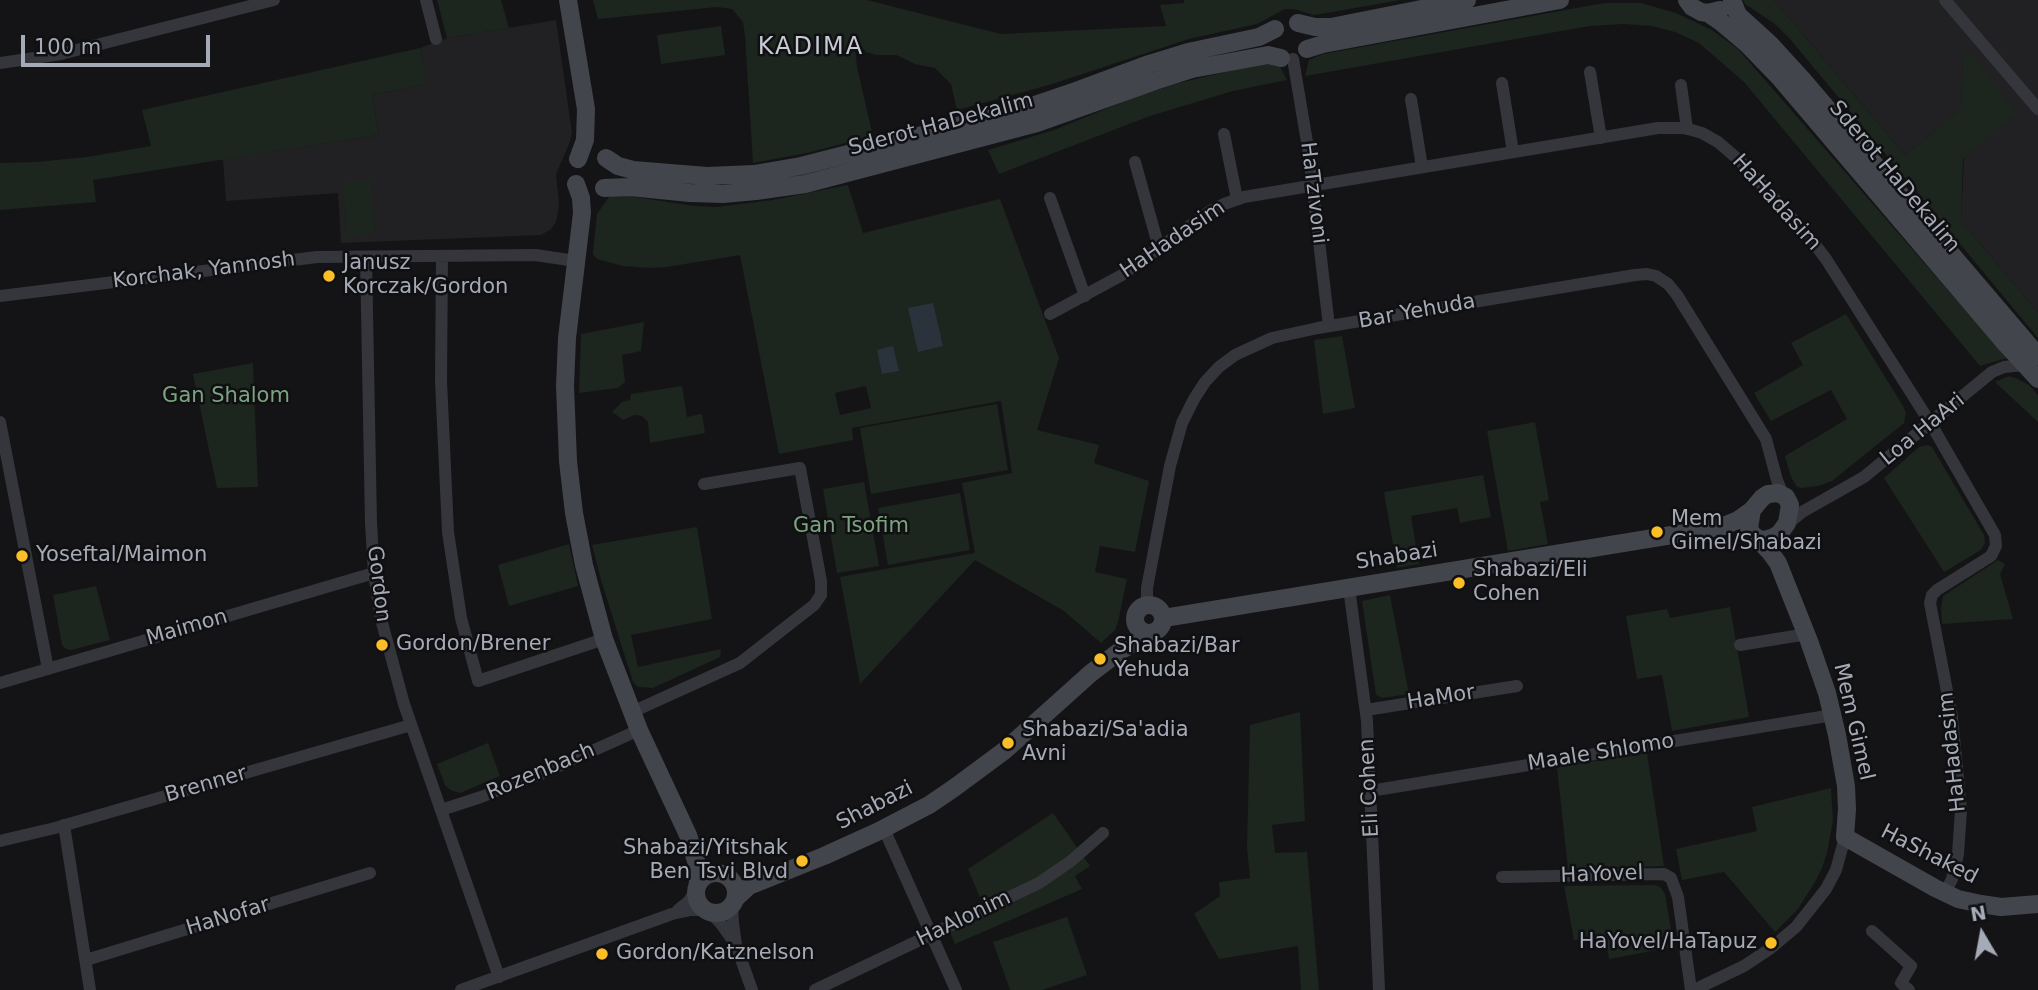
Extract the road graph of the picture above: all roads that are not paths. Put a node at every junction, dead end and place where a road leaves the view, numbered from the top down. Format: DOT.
graph roads {
  1 [pos="274,0"];
  2 [pos="426,0"];
  3 [pos="568,0"];
  4 [pos="1467,0"];
  5 [pos="1560,0"];
  6 [pos="1673,0"];
  7 [pos="1730,0"];
  8 [pos="1945,0"];
  9 [pos="1696,7"];
  10 [pos="1298,23"];
  11 [pos="1275,29"];
  12 [pos="436,39"];
  13 [pos="1294,55"];
  14 [pos="0,63"];
  15 [pos="1590,72"];
  16 [pos="1502,83"];
  17 [pos="1681,85"];
  18 [pos="1411,99"];
  19 [pos="586,109"];
  20 [pos="2038,109"];
  21 [pos="1687,129"];
  22 [pos="1224,134"];
  23 [pos="1601,138"];
  24 [pos="1513,152"];
  25 [pos="605,157"];
  26 [pos="578,159"];
  27 [pos="1135,162"];
  28 [pos="1422,167"];
  29 [pos="576,184"];
  30 [pos="1313,185"];
  31 [pos="601,190"];
  32 [pos="1050,198"];
  33 [pos="1237,199"];
  34 [pos="582,216"];
  35 [pos="1160,248"];
  36 [pos="442,256"];
  37 [pos="366,257"];
  38 [pos="576,261"];
  39 [pos="0,296"];
  40 [pos="1085,296"];
  41 [pos="1050,314"];
  42 [pos="1329,326"];
  43 [pos="2031,361"];
  44 [pos="2038,379"];
  45 [pos="0,422"];
  46 [pos="1931,424"];
  47 [pos="1772,459"];
  48 [pos="704,484"];
  49 [pos="1784,496"];
  50 [pos="1822,501"];
  51 [pos="1757,504"];
  52 [pos="1721,527"];
  53 [pos="1782,529"];
  54 [pos="1755,538"];
  55 [pos="1779,566"];
  56 [pos="374,573"];
  57 [pos="1349,588"];
  58 [pos="1147,604"];
  59 [pos="1164,618"];
  60 [pos="1135,619"];
  61 [pos="1149,633"];
  62 [pos="1807,634"];
  63 [pos="604,639"];
  64 [pos="1740,645"];
  65 [pos="1120,651"];
  66 [pos="48,669"];
  67 [pos="0,683"];
  68 [pos="1517,686"];
  69 [pos="1366,710"];
  70 [pos="632,712"];
  71 [pos="1833,715"];
  72 [pos="411,725"];
  73 [pos="639,730"];
  74 [pos="1370,791"];
  75 [pos="441,810"];
  76 [pos="64,825"];
  77 [pos="884,829"];
  78 [pos="1103,833"];
  79 [pos="688,835"];
  80 [pos="1845,837"];
  81 [pos="0,841"];
  82 [pos="369,873"];
  83 [pos="723,875"];
  84 [pos="771,877"];
  85 [pos="1502,877"];
  86 [pos="697,887"];
  87 [pos="1945,893"];
  88 [pos="734,902"];
  89 [pos="2038,904"];
  90 [pos="707,911"];
  91 [pos="672,914"];
  92 [pos="1872,931"];
  93 [pos="932,935"];
  94 [pos="736,945"];
  95 [pos="86,960"];
  96 [pos="499,977"];
  97 [pos="1699,989"];
  98 [pos="90,990"];
  99 [pos="461,990"];
  100 [pos="752,990"];
  101 [pos="815,990"];
  102 [pos="956,990"];
  103 [pos="1379,990"];
  104 [pos="1909,990"];
  1 -- 14 [label="street"];
  2 -- 12 [label="street"];
  3 -- 19 [label="street"];
  4 -- 10 [label="street, Sderot HaDekalim"];
  5 -- 13 [label="street, Sderot HaDekalim"];
  6 -- 9 [label="street, Sderot HaDekalim"];
  7 -- 9 [label="street"];
  7 -- 43 [label="street, Sderot HaDekalim"];
  8 -- 20 [label="street"];
  9 -- 43 [label="street, Sderot HaDekalim"];
  10 -- 11 [label="street, Sderot HaDekalim"];
  10 -- 13 [label="street"];
  11 -- 13 [label="street"];
  11 -- 25 [label="street, Sderot HaDekalim"];
  13 -- 30 [label="street, HaTzivoni"];
  13 -- 31 [label="street, Sderot HaDekalim"];
  15 -- 23 [label="street"];
  16 -- 24 [label="street"];
  17 -- 21 [label="street"];
  18 -- 28 [label="street"];
  19 -- 25 [label="street"];
  19 -- 26 [label="street"];
  21 -- 23 [label="street, HaHadasim"];
  21 -- 46 [label="street, HaHadasim"];
  22 -- 33 [label="street"];
  23 -- 24 [label="street, HaHadasim"];
  24 -- 28 [label="street, HaHadasim"];
  25 -- 26 [label="street"];
  25 -- 31 [label="street"];
  26 -- 29 [label="street"];
  27 -- 35 [label="street"];
  28 -- 30 [label="street, HaHadasim"];
  29 -- 31 [label="street"];
  29 -- 34 [label="street"];
  30 -- 33 [label="street, HaHadasim"];
  30 -- 42 [label="street, HaTzivoni"];
  31 -- 34 [label="street"];
  32 -- 40 [label="street"];
  33 -- 35 [label="street, HaHadasim"];
  34 -- 38 [label="street"];
  35 -- 40 [label="street, HaHadasim"];
  36 -- 37 [label="street, Korchak, Yannosh"];
  36 -- 38 [label="street, Korchak, Yannosh"];
  36 -- 63 [label="street"];
  37 -- 39 [label="street, Korchak, Yannosh"];
  37 -- 56 [label="street, Gordon"];
  38 -- 63 [label="street"];
  40 -- 41 [label="street, HaHadasim"];
  42 -- 47 [label="street, Bar Yehuda"];
  42 -- 58 [label="street, Bar Yehuda"];
  43 -- 44 [label="street, Sderot HaDekalim"];
  43 -- 46 [label="street, Loa HaAri"];
  45 -- 66 [label="street"];
  46 -- 50 [label="street, Loa HaAri"];
  46 -- 87 [label="street, HaHadasim"];
  47 -- 49 [label="street, Bar Yehuda"];
  47 -- 51 [label="street"];
  48 -- 70 [label="street"];
  49 -- 50 [label="street"];
  49 -- 51 [label="street"];
  49 -- 53 [label="street"];
  50 -- 53 [label="street, Loa HaAri"];
  51 -- 52 [label="street, Shabazi"];
  51 -- 54 [label="street"];
  52 -- 54 [label="street, Shabazi"];
  52 -- 57 [label="street, Shabazi"];
  53 -- 54 [label="street"];
  53 -- 55 [label="street, Mem Gimel"];
  54 -- 55 [label="street, Mem Gimel"];
  55 -- 62 [label="street, Mem Gimel"];
  56 -- 66 [label="street, Maimon"];
  56 -- 72 [label="street, Gordon"];
  57 -- 59 [label="street, Shabazi"];
  57 -- 69 [label="street, Eli Cohen"];
  58 -- 59 [label="street"];
  58 -- 60 [label="street"];
  59 -- 61 [label="street"];
  60 -- 61 [label="street"];
  60 -- 65 [label="street, Shabazi"];
  61 -- 65 [label="street, Shabazi"];
  62 -- 64 [label="street"];
  62 -- 71 [label="street, Mem Gimel"];
  63 -- 70 [label="street"];
  65 -- 77 [label="street, Shabazi"];
  66 -- 67 [label="street, Maimon"];
  68 -- 69 [label="street, HaMor"];
  69 -- 74 [label="street, Eli Cohen"];
  70 -- 73 [label="street"];
  71 -- 74 [label="street, Maale Shlomo"];
  71 -- 80 [label="street, Mem Gimel"];
  72 -- 75 [label="street, Gordon"];
  72 -- 76 [label="street, Brenner"];
  73 -- 75 [label="street, Rozenbach"];
  73 -- 79 [label="street"];
  74 -- 103 [label="street, Eli Cohen"];
  75 -- 96 [label="street, Gordon"];
  76 -- 81 [label="street, Brenner"];
  76 -- 95 [label="street"];
  77 -- 84 [label="street, Shabazi"];
  77 -- 93 [label="street"];
  78 -- 93 [label="street, HaAlonim"];
  79 -- 83 [label="street"];
  79 -- 86 [label="street"];
  80 -- 87 [label="street, HaShaked"];
  80 -- 97 [label="street, Mem Gimel"];
  82 -- 95 [label="street, HaNofar"];
  83 -- 84 [label="street, Shabazi"];
  83 -- 86 [label="street"];
  83 -- 88 [label="street"];
  84 -- 88 [label="street, Shabazi"];
  85 -- 97 [label="street, HaYovel"];
  86 -- 90 [label="street"];
  86 -- 91 [label="street"];
  87 -- 89 [label="street, HaShaked"];
  88 -- 90 [label="street"];
  88 -- 94 [label="street"];
  90 -- 91 [label="street"];
  90 -- 94 [label="street"];
  91 -- 96 [label="street"];
  92 -- 104 [label="street"];
  93 -- 101 [label="street, HaAlonim"];
  93 -- 102 [label="street"];
  94 -- 100 [label="street"];
  95 -- 98 [label="street"];
  96 -- 99 [label="street"];
}
